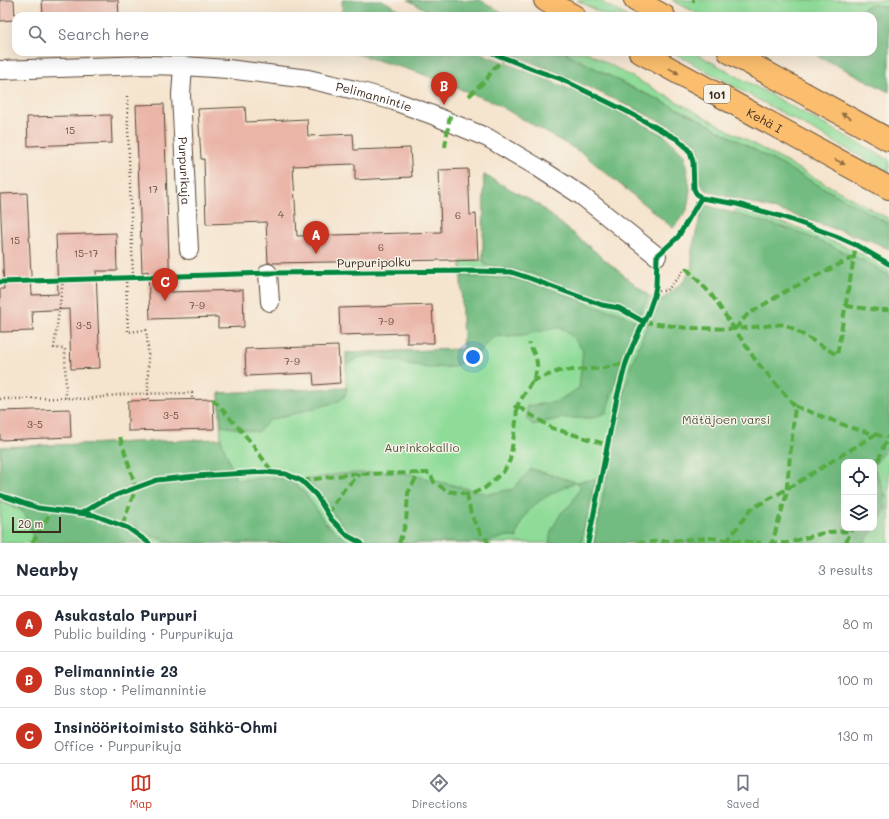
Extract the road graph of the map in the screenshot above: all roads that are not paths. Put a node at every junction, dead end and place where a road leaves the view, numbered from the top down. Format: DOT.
graph roads {
  1 [pos="545,0"];
  2 [pos="635,0"];
  3 [pos="567,12"];
  4 [pos="657,12"];
  5 [pos="647,56"];
  6 [pos="736,56"];
  7 [pos="183,66"];
  8 [pos="0,70"];
  9 [pos="889,140"];
  10 [pos="889,188"];
  11 [pos="189,250"];
  12 [pos="657,256"];
  13 [pos="268,273"];
  14 [pos="270,302"];
  1 -- 3 [label="highway"];
  2 -- 4 [label="highway"];
  5 -- 10 [label="highway, Kehä I / 101, one-way"];
  9 -- 6 [label="highway, one-way"];
  7 -- 8 [label="street, Pelimannintie"];
  7 -- 11 [label="street, Purpurikuja"];
  7 -- 12 [label="street, Pelimannintie"];
  13 -- 14 [label="street"];
}
